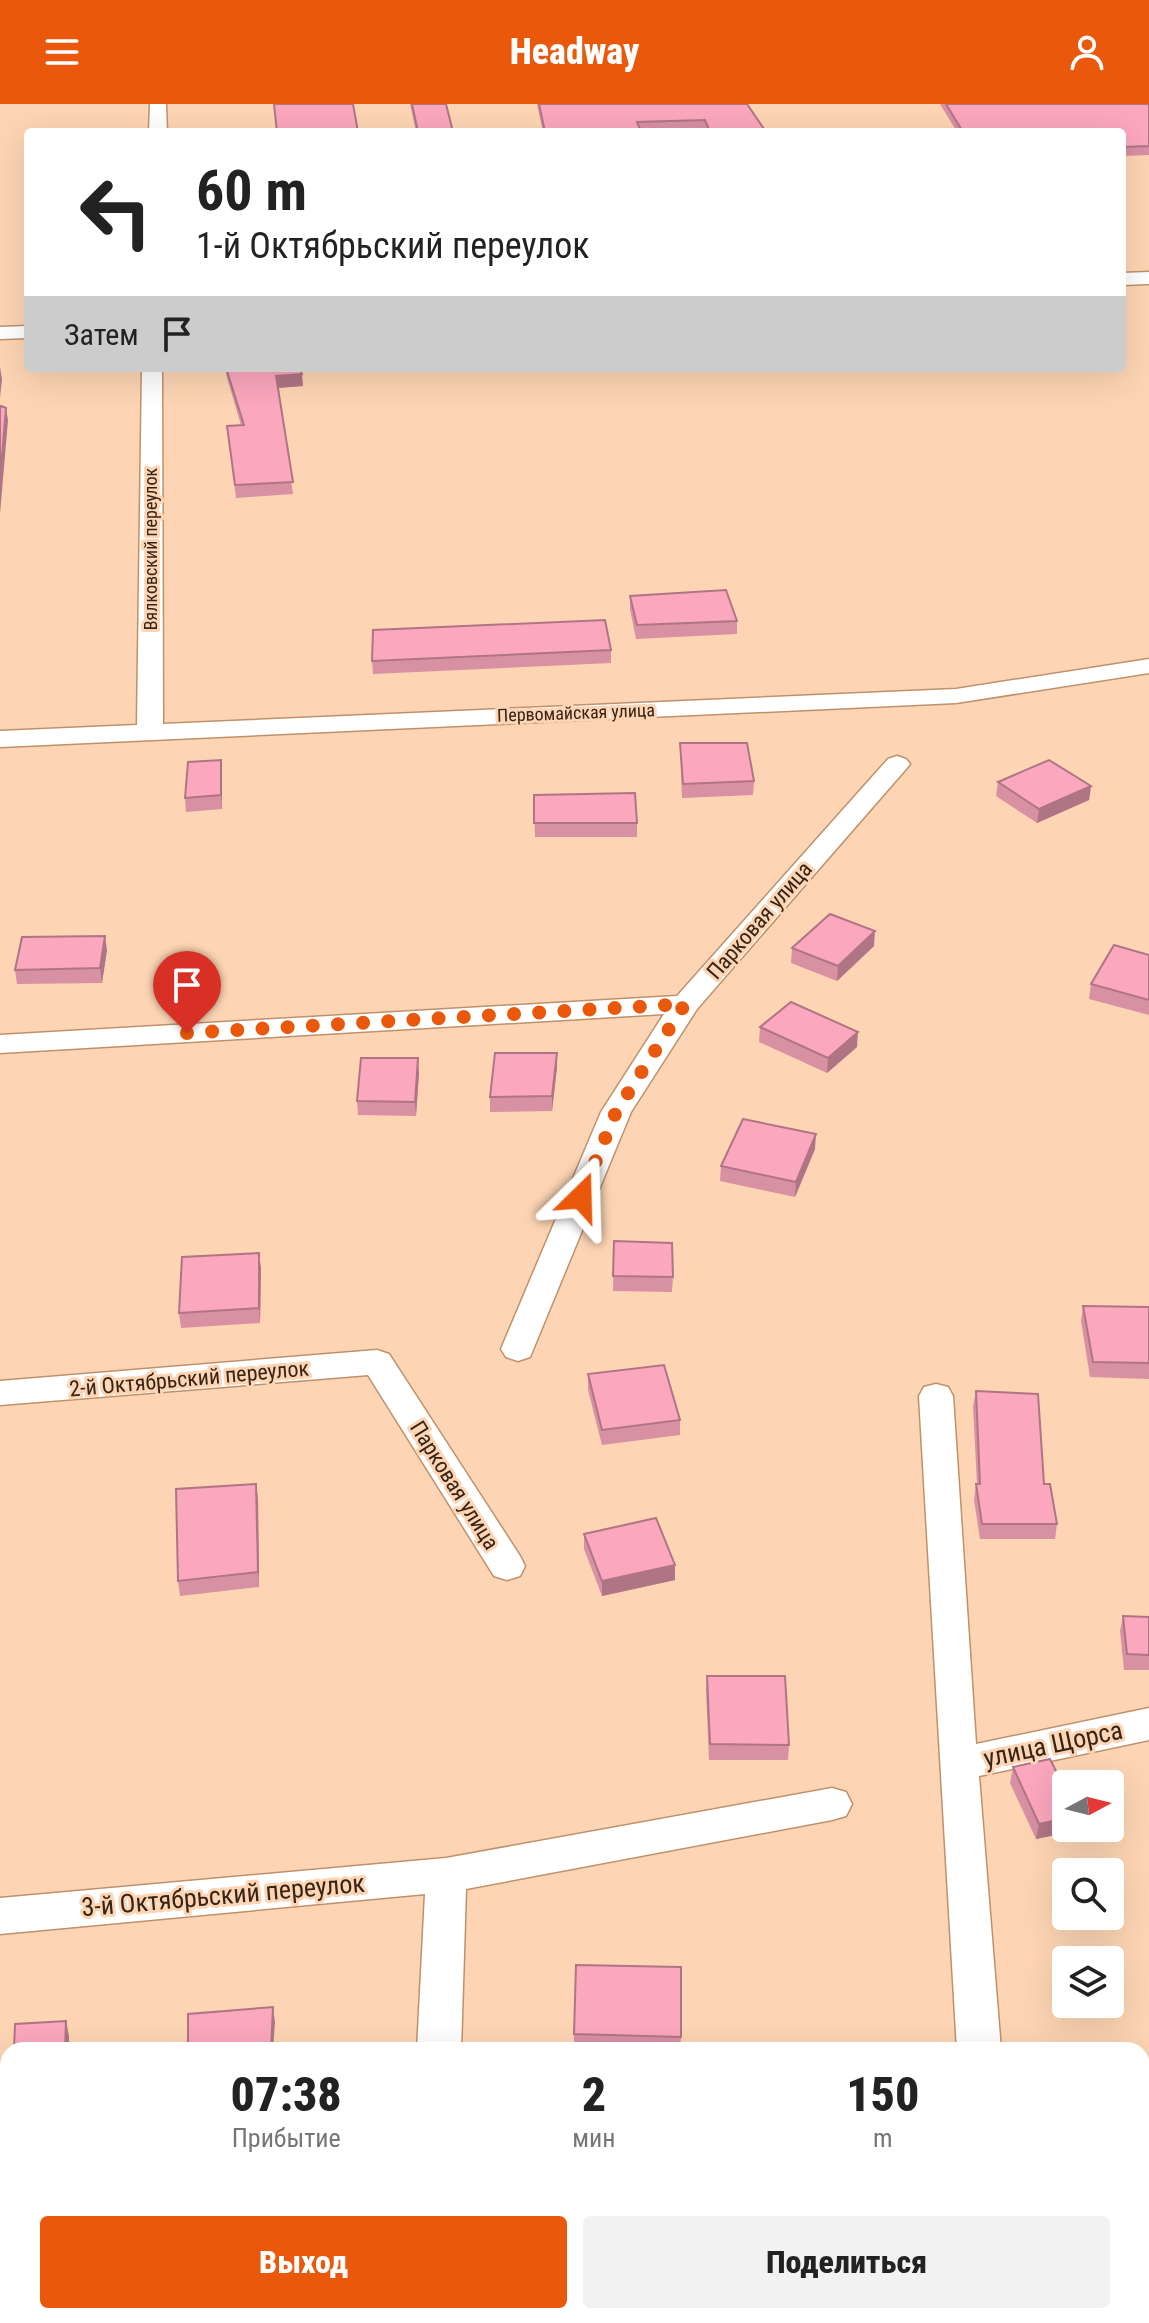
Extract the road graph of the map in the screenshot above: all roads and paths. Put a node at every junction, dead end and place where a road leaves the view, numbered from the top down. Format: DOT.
graph roads {
  1 [pos="158,104"];
  2 [pos="158,128"];
  3 [pos="1149,278"];
  4 [pos="1126,279"];
  5 [pos="24,332"];
  6 [pos="0,333"];
  7 [pos="152,372"];
  8 [pos="1149,666"];
  9 [pos="150,730"];
  10 [pos="0,739"];
  11 [pos="897,764"];
  12 [pos="685,1004"];
  13 [pos="0,1044"];
  14 [pos="518,1349"];
  15 [pos="377,1362"];
  16 [pos="0,1393"];
  17 [pos="936,1396"];
  18 [pos="507,1566"];
  19 [pos="1149,1724"];
  20 [pos="958,1764"];
  21 [pos="832,1804"];
  22 [pos="446,1875"];
  23 [pos="0,1916"];
  24 [pos="439,2042"];
  25 [pos="978,2042"];
  1 -- 2 [label="street"];
  3 -- 4 [label="street"];
  5 -- 6 [label="street"];
  7 -- 9 [label="street, Вялковский переулок"];
  8 -- 9 [label="street, Первомайская улица"];
  9 -- 10 [label="street, Первомайская улица"];
  11 -- 12 [label="street, Парковая улица"];
  12 -- 13 [label="street"];
  12 -- 14 [label="street, Парковая улица"];
  15 -- 16 [label="street, 2-й Октябрьский переулок"];
  15 -- 18 [label="street, Парковая улица"];
  17 -- 20 [label="street"];
  19 -- 20 [label="street, улица Щорса"];
  20 -- 25 [label="street"];
  21 -- 22 [label="street, 3-й Октябрьский переулок"];
  22 -- 23 [label="street, 3-й Октябрьский переулок"];
  22 -- 24 [label="street"];
}
